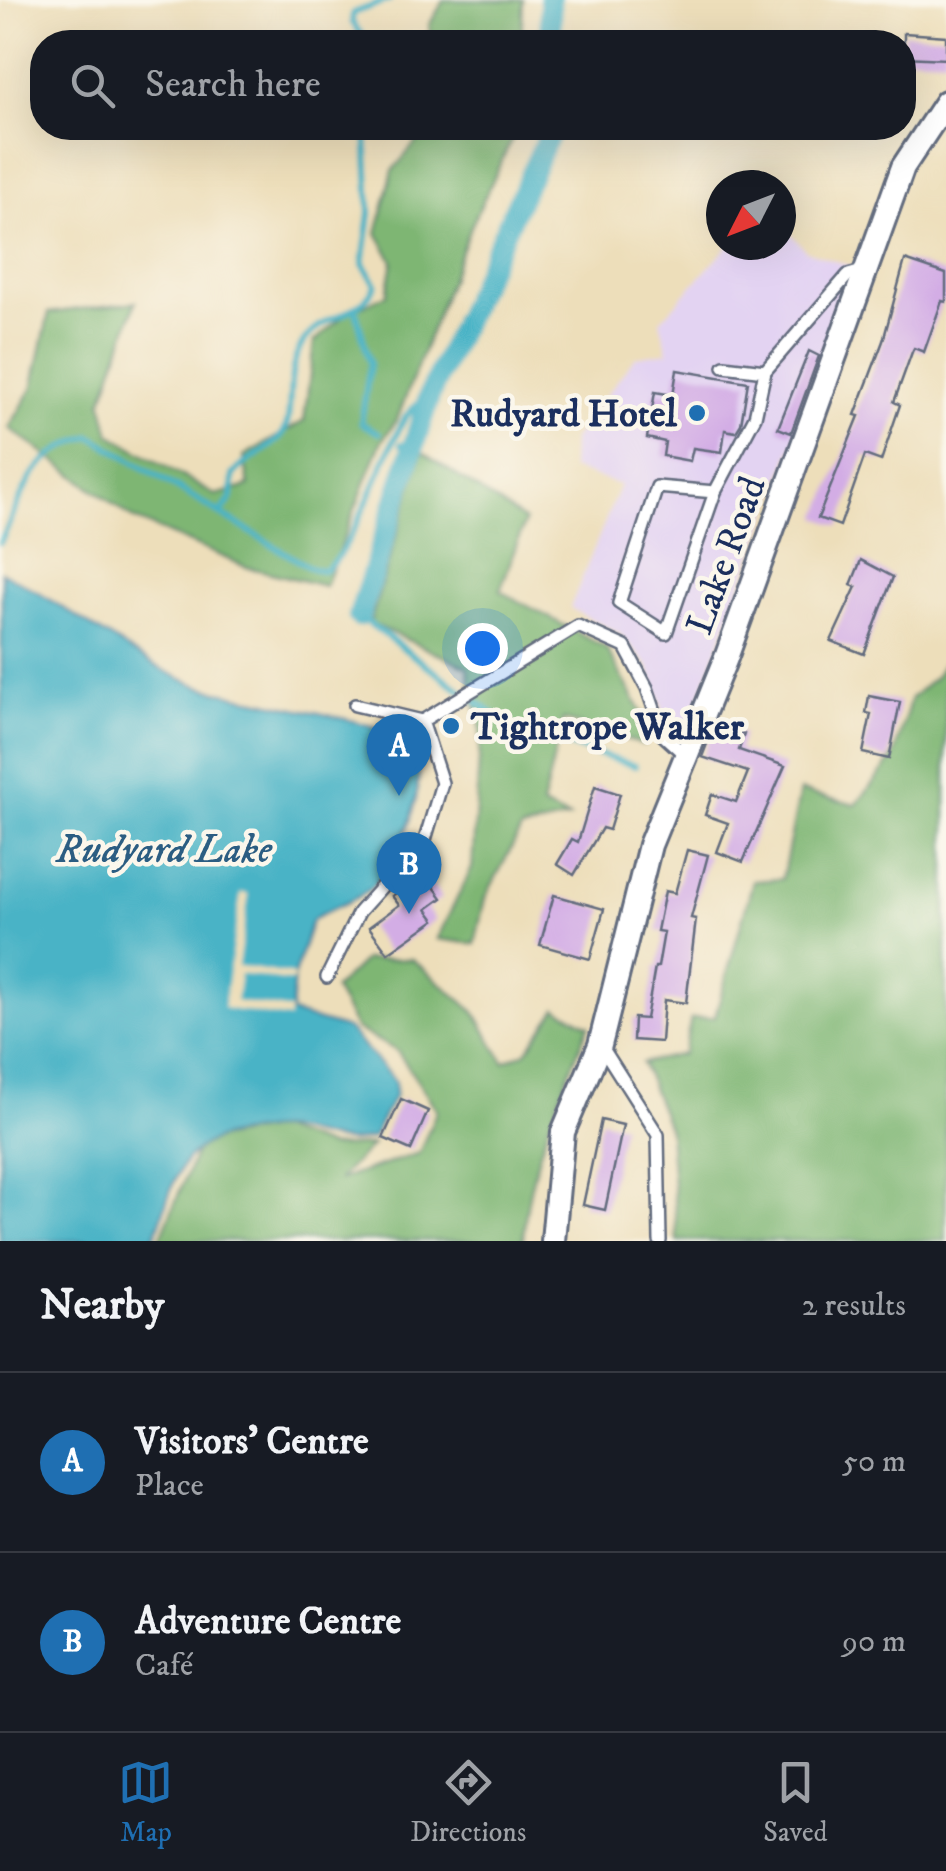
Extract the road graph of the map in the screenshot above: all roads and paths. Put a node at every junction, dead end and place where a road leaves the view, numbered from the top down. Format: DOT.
graph roads {
  1 [pos="946,102"];
  2 [pos="866,270"];
  3 [pos="724,366"];
  4 [pos="764,372"];
  5 [pos="715,492"];
  6 [pos="356,704"];
  7 [pos="422,721"];
  8 [pos="685,755"];
  9 [pos="327,976"];
  10 [pos="600,1044"];
  11 [pos="553,1241"];
  12 [pos="660,1241"];
  1 -- 2 [label="street, Lake Road"];
  2 -- 4 [label="lane"];
  2 -- 8 [label="street, Lake Road"];
  3 -- 4 [label="lane"];
  4 -- 5 [label="lane"];
  5 -- 5 [label="lane"];
  6 -- 7 [label="lane"];
  7 -- 8 [label="lane"];
  7 -- 9 [label="lane"];
  8 -- 10 [label="street, Lake Road"];
  10 -- 11 [label="street, Lake Road"];
  10 -- 12 [label="lane"];
}
